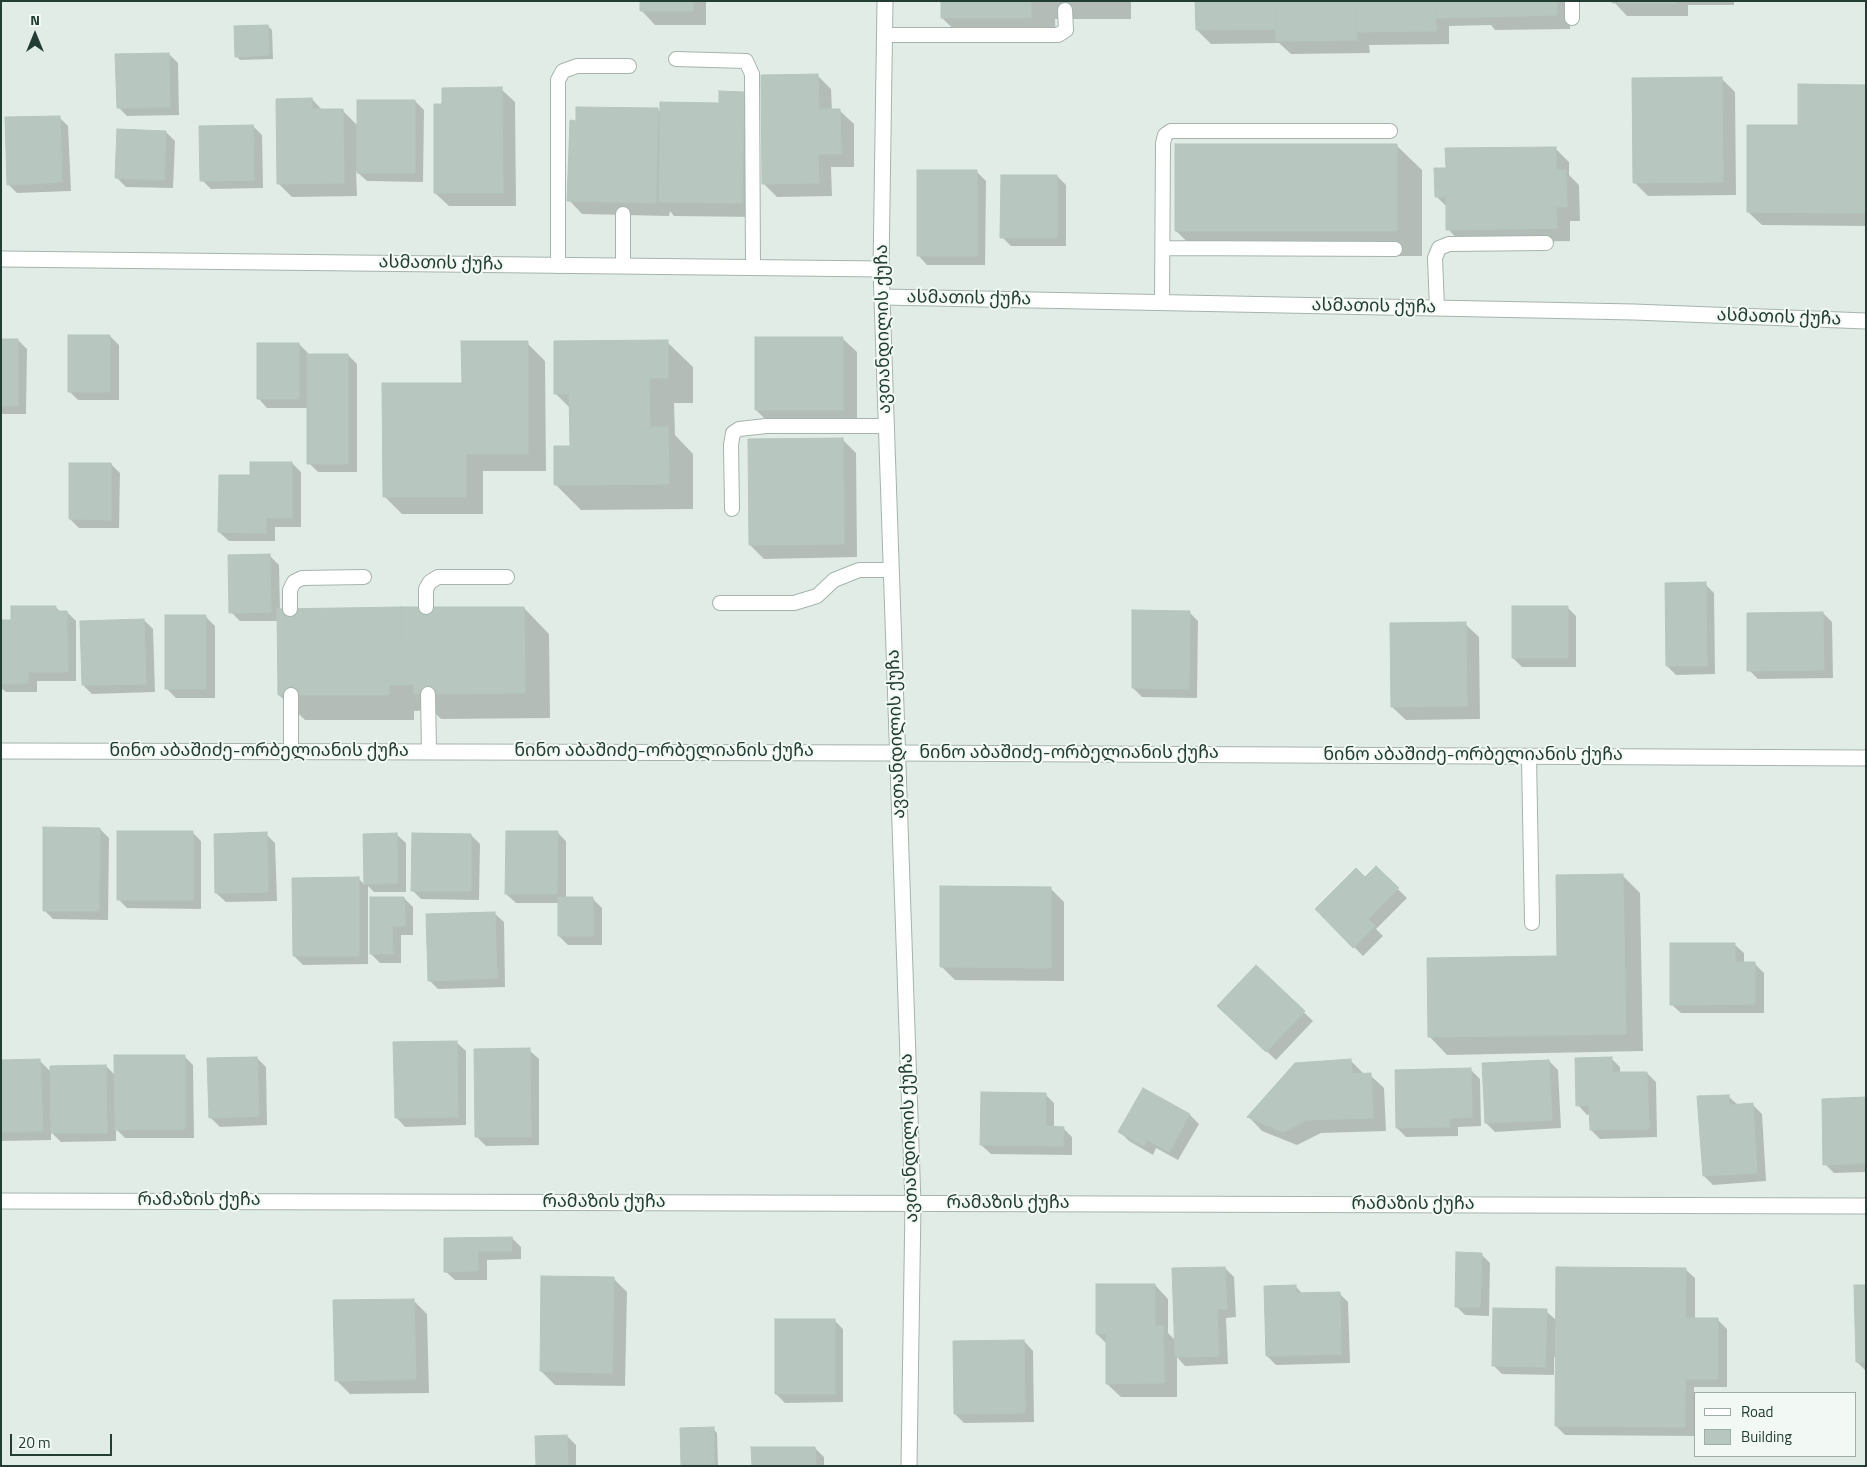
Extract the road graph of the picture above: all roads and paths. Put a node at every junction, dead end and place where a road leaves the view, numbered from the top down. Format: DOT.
graph roads {
  1 [pos="885,1"];
  2 [pos="1572,1"];
  3 [pos="1065,10"];
  4 [pos="1572,18"];
  5 [pos="885,35"];
  6 [pos="676,59"];
  7 [pos="629,66"];
  8 [pos="1390,131"];
  9 [pos="623,214"];
  10 [pos="1546,243"];
  11 [pos="1163,248"];
  12 [pos="1395,248"];
  13 [pos="1,260"];
  14 [pos="558,266"];
  15 [pos="623,266"];
  16 [pos="753,268"];
  17 [pos="881,269"];
  18 [pos="882,297"];
  19 [pos="1162,303"];
  20 [pos="1436,308"];
  21 [pos="1866,321"];
  22 [pos="886,426"];
  23 [pos="732,510"];
  24 [pos="891,570"];
  25 [pos="364,577"];
  26 [pos="507,577"];
  27 [pos="720,603"];
  28 [pos="426,608"];
  29 [pos="290,609"];
  30 [pos="428,694"];
  31 [pos="291,695"];
  32 [pos="1,751"];
  33 [pos="291,752"];
  34 [pos="429,752"];
  35 [pos="897,753"];
  36 [pos="1529,756"];
  37 [pos="1866,758"];
  38 [pos="1532,923"];
  39 [pos="1,1201"];
  40 [pos="913,1204"];
  41 [pos="1866,1206"];
  42 [pos="909,1466"];
  1 -- 5 [label="street, ავთანდილის ქუჩა"];
  2 -- 4 [label="lane"];
  3 -- 5 [label="lane"];
  5 -- 17 [label="street, ავთანდილის ქუჩა"];
  6 -- 16 [label="lane"];
  7 -- 14 [label="lane"];
  8 -- 11 [label="lane"];
  9 -- 15 [label="lane"];
  10 -- 20 [label="lane"];
  11 -- 12 [label="lane"];
  11 -- 19 [label="lane"];
  13 -- 14 [label="street, ასმათის ქუჩა"];
  14 -- 15 [label="street, ასმათის ქუჩა"];
  15 -- 16 [label="street, ასმათის ქუჩა"];
  16 -- 17 [label="street, ასმათის ქუჩა"];
  17 -- 18 [label="street, ავთანდილის ქუჩა"];
  18 -- 19 [label="street, ასმათის ქუჩა"];
  18 -- 22 [label="street, ავთანდილის ქუჩა"];
  19 -- 20 [label="street, ასმათის ქუჩა"];
  20 -- 21 [label="street, ასმათის ქუჩა"];
  22 -- 23 [label="lane"];
  22 -- 24 [label="street, ავთანდილის ქუჩა"];
  24 -- 27 [label="lane"];
  24 -- 35 [label="street, ავთანდილის ქუჩა"];
  25 -- 29 [label="lane"];
  26 -- 28 [label="lane"];
  30 -- 34 [label="lane"];
  31 -- 33 [label="lane"];
  32 -- 33 [label="street, ნინო აბაშიძე-ორბელიანის ქუჩა"];
  33 -- 34 [label="street, ნინო აბაშიძე-ორბელიანის ქუჩა"];
  34 -- 35 [label="street, ნინო აბაშიძე-ორბელიანის ქუჩა"];
  35 -- 36 [label="street, ნინო აბაშიძე-ორბელიანის ქუჩა"];
  35 -- 40 [label="street, ავთანდილის ქუჩა"];
  36 -- 37 [label="street, ნინო აბაშიძე-ორბელიანის ქუჩა"];
  36 -- 38 [label="lane"];
  39 -- 40 [label="street, რამაზის ქუჩა"];
  40 -- 41 [label="street, რამაზის ქუჩა"];
  40 -- 42 [label="street, ავთანდილის ქუჩა"];
}
